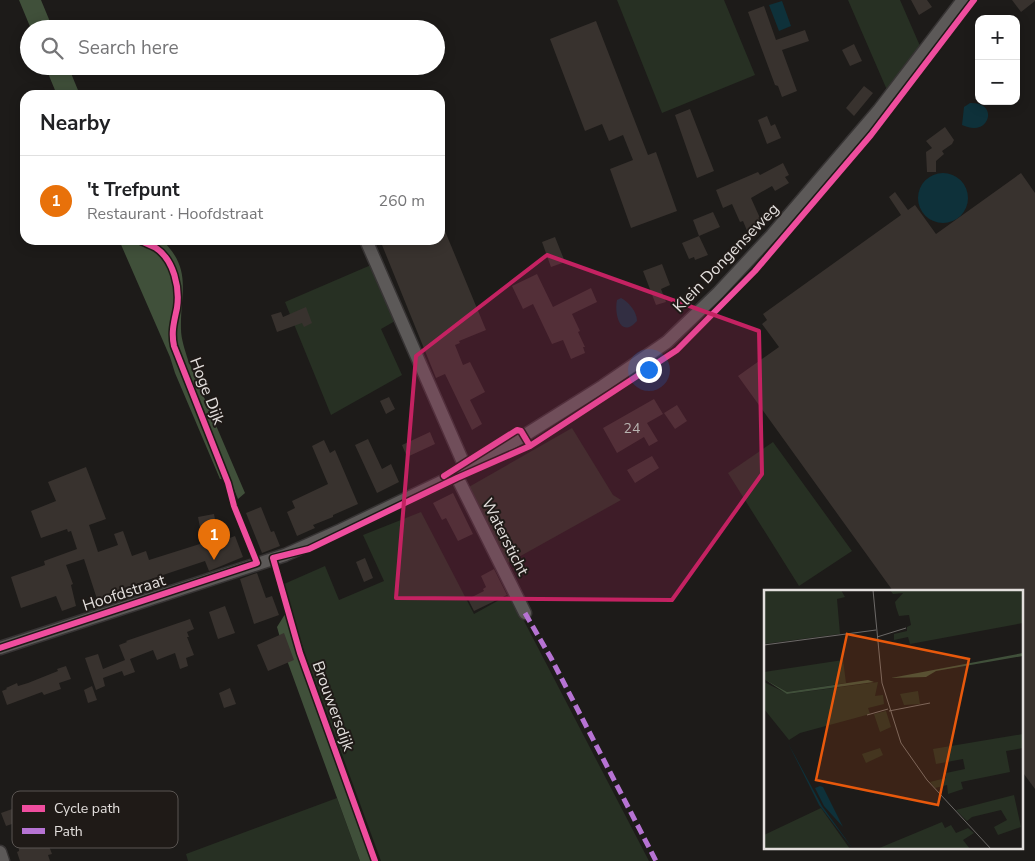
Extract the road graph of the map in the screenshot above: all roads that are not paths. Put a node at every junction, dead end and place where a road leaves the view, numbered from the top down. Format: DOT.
graph roads {
  1 [pos="963,0"];
  2 [pos="368,245"];
  3 [pos="461,472"];
  4 [pos="525,613"];
  5 [pos="0,648"];
  6 [pos="0,852"];
  7 [pos="3,861"];
  1 -- 3 [label="street, Klein Dongenseweg"];
  2 -- 3 [label="street, Watersticht"];
  3 -- 4 [label="street, Watersticht"];
  3 -- 5 [label="street, Hoofdstraat"];
  6 -- 7 [label="street"];
}
